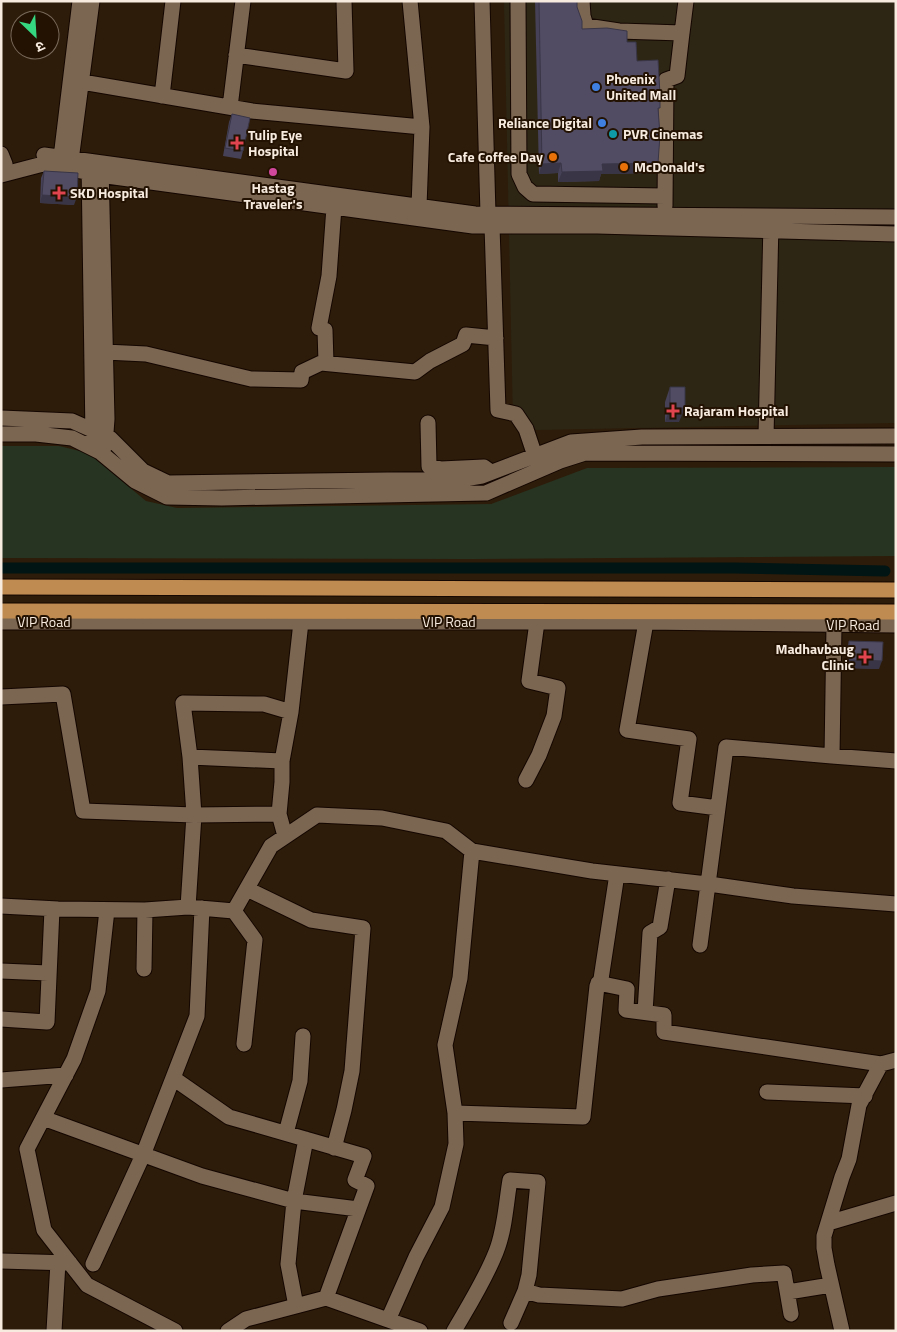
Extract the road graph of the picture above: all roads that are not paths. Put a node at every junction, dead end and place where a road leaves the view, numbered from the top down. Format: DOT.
graph roads {
  1 [pos="80,1"];
  2 [pos="92,1"];
  3 [pos="173,1"];
  4 [pos="243,1"];
  5 [pos="344,1"];
  6 [pos="410,1"];
  7 [pos="482,1"];
  8 [pos="493,1"];
  9 [pos="518,1"];
  10 [pos="582,1"];
  11 [pos="686,1"];
  12 [pos="682,33"];
  13 [pos="236,55"];
  14 [pos="82,82"];
  15 [pos="162,96"];
  16 [pos="230,107"];
  17 [pos="422,127"];
  18 [pos="66,163"];
  19 [pos="2,164"];
  20 [pos="95,168"];
  21 [pos="665,196"];
  22 [pos="419,206"];
  23 [pos="334,207"];
  24 [pos="665,215"];
  25 [pos="896,217"];
  26 [pos="492,218"];
  27 [pos="771,223"];
  28 [pos="896,234"];
  29 [pos="97,300"];
  30 [pos="496,338"];
  31 [pos="105,352"];
  32 [pos="326,364"];
  33 [pos="1,418"];
  34 [pos="428,423"];
  35 [pos="99,433"];
  36 [pos="1,434"];
  37 [pos="766,436"];
  38 [pos="896,436"];
  39 [pos="99,453"];
  40 [pos="896,454"];
  41 [pos="535,456"];
  42 [pos="492,472"];
  43 [pos="509,474"];
  44 [pos="1,588"];
  45 [pos="896,590"];
  46 [pos="1,611"];
  47 [pos="896,612"];
  48 [pos="481,617"];
  49 [pos="1,622"];
  50 [pos="301,622"];
  51 [pos="537,622"];
  52 [pos="646,622"];
  53 [pos="834,625"];
  54 [pos="896,625"];
  55 [pos="1,697"];
  56 [pos="291,712"];
  57 [pos="832,756"];
  58 [pos="190,757"];
  59 [pos="282,761"];
  60 [pos="896,761"];
  61 [pos="526,780"];
  62 [pos="718,808"];
  63 [pos="194,814"];
  64 [pos="279,814"];
  65 [pos="285,836"];
  66 [pos="472,851"];
  67 [pos="617,874"];
  68 [pos="668,879"];
  69 [pos="707,884"];
  70 [pos="247,889"];
  71 [pos="896,904"];
  72 [pos="1,906"];
  73 [pos="195,908"];
  74 [pos="52,909"];
  75 [pos="107,910"];
  76 [pos="145,910"];
  77 [pos="234,911"];
  78 [pos="700,945"];
  79 [pos="144,969"];
  80 [pos="1,971"];
  81 [pos="48,973"];
  82 [pos="598,983"];
  83 [pos="645,1012"];
  84 [pos="1,1019"];
  85 [pos="303,1036"];
  86 [pos="244,1044"];
  87 [pos="889,1062"];
  88 [pos="66,1075"];
  89 [pos="173,1078"];
  90 [pos="1,1080"];
  91 [pos="767,1092"];
  92 [pos="865,1096"];
  93 [pos="455,1113"];
  94 [pos="43,1118"];
  95 [pos="286,1134"];
  96 [pos="306,1139"];
  97 [pos="334,1148"];
  98 [pos="143,1155"];
  99 [pos="294,1201"];
  100 [pos="896,1203"];
  101 [pos="358,1209"];
  102 [pos="828,1223"];
  103 [pos="1,1261"];
  104 [pos="64,1262"];
  105 [pos="93,1264"];
  106 [pos="831,1285"];
  107 [pos="525,1291"];
  108 [pos="788,1292"];
  109 [pos="326,1298"];
  110 [pos="296,1306"];
  111 [pos="791,1314"];
  112 [pos="388,1320"];
  113 [pos="511,1323"];
  114 [pos="242,1327"];
  115 [pos="54,1331"];
  116 [pos="175,1331"];
  117 [pos="228,1331"];
  118 [pos="420,1331"];
  119 [pos="454,1331"];
  120 [pos="842,1331"];
  1 -- 18 [label="street"];
  2 -- 14 [label="street"];
  3 -- 15 [label="street"];
  4 -- 13 [label="street"];
  5 -- 13 [label="street"];
  6 -- 17 [label="street"];
  7 -- 26 [label="street"];
  8 -- 26 [label="street"];
  9 -- 21 [label="street"];
  10 -- 12 [label="street"];
  11 -- 12 [label="street"];
  12 -- 21 [label="street"];
  13 -- 16 [label="street"];
  14 -- 15 [label="street"];
  14 -- 18 [label="street"];
  15 -- 16 [label="street"];
  16 -- 17 [label="street"];
  17 -- 22 [label="street"];
  18 -- 19 [label="street"];
  18 -- 20 [label="street"];
  20 -- 22 [label="street"];
  20 -- 23 [label="street"];
  20 -- 29 [label="street"];
  21 -- 24 [label="street"];
  22 -- 26 [label="street"];
  23 -- 26 [label="street"];
  23 -- 32 [label="street"];
  24 -- 26 [label="street"];
  24 -- 27 [label="street"];
  25 -- 27 [label="street"];
  26 -- 27 [label="street"];
  26 -- 30 [label="street"];
  27 -- 28 [label="street"];
  27 -- 37 [label="street"];
  29 -- 31 [label="street"];
  29 -- 35 [label="street"];
  30 -- 32 [label="street"];
  30 -- 41 [label="street"];
  31 -- 32 [label="street"];
  31 -- 35 [label="street"];
  33 -- 35 [label="street"];
  34 -- 42 [label="street"];
  35 -- 39 [label="street"];
  35 -- 42 [label="street"];
  36 -- 39 [label="street"];
  37 -- 38 [label="street"];
  37 -- 41 [label="street"];
  39 -- 43 [label="street"];
  40 -- 43 [label="street"];
  41 -- 43 [label="street"];
  42 -- 43 [label="street"];
  44 -- 45 [label="main road"];
  46 -- 48 [label="main road, VIP Road"];
  47 -- 48 [label="main road, VIP Road"];
  48 -- 50 [label="street, VIP Road"];
  48 -- 51 [label="street, VIP Road"];
  49 -- 50 [label="street, VIP Road"];
  50 -- 56 [label="street"];
  51 -- 52 [label="street, VIP Road"];
  51 -- 61 [label="street"];
  52 -- 53 [label="street, VIP Road"];
  52 -- 62 [label="street"];
  53 -- 54 [label="street, VIP Road"];
  53 -- 57 [label="street"];
  55 -- 63 [label="street"];
  56 -- 58 [label="street"];
  56 -- 59 [label="street"];
  57 -- 60 [label="street"];
  57 -- 62 [label="street"];
  58 -- 59 [label="street"];
  58 -- 63 [label="street"];
  59 -- 64 [label="street"];
  62 -- 69 [label="street"];
  63 -- 64 [label="street"];
  63 -- 73 [label="street"];
  64 -- 65 [label="street"];
  65 -- 66 [label="street"];
  65 -- 70 [label="street"];
  66 -- 67 [label="street"];
  66 -- 93 [label="street"];
  67 -- 68 [label="street"];
  67 -- 82 [label="street"];
  68 -- 69 [label="street"];
  68 -- 83 [label="street"];
  69 -- 71 [label="street"];
  69 -- 78 [label="street"];
  70 -- 77 [label="street"];
  70 -- 97 [label="street"];
  72 -- 74 [label="street"];
  73 -- 76 [label="street"];
  73 -- 77 [label="street"];
  73 -- 89 [label="street"];
  74 -- 75 [label="street"];
  74 -- 81 [label="street"];
  75 -- 76 [label="street"];
  75 -- 88 [label="street"];
  76 -- 79 [label="street"];
  77 -- 86 [label="street"];
  80 -- 81 [label="street"];
  81 -- 84 [label="street"];
  82 -- 83 [label="street"];
  82 -- 93 [label="street"];
  83 -- 87 [label="street"];
  85 -- 95 [label="street"];
  87 -- 92 [label="street"];
  88 -- 90 [label="street"];
  88 -- 94 [label="street"];
  89 -- 95 [label="street"];
  89 -- 98 [label="street"];
  91 -- 92 [label="street"];
  92 -- 102 [label="street"];
  93 -- 112 [label="street"];
  94 -- 98 [label="street"];
  94 -- 104 [label="street"];
  95 -- 96 [label="street"];
  96 -- 97 [label="street"];
  96 -- 99 [label="street"];
  97 -- 101 [label="street"];
  98 -- 99 [label="street"];
  98 -- 105 [label="street"];
  99 -- 101 [label="street"];
  99 -- 110 [label="street"];
  100 -- 102 [label="street"];
  101 -- 109 [label="street"];
  102 -- 106 [label="street"];
  103 -- 104 [label="street"];
  104 -- 115 [label="street"];
  104 -- 116 [label="street"];
  106 -- 108 [label="street"];
  106 -- 120 [label="street"];
  107 -- 108 [label="street"];
  107 -- 113 [label="street"];
  107 -- 119 [label="street"];
  108 -- 111 [label="street"];
  109 -- 110 [label="street"];
  109 -- 112 [label="street"];
  110 -- 114 [label="street"];
  112 -- 118 [label="street"];
  114 -- 117 [label="street"];
}
